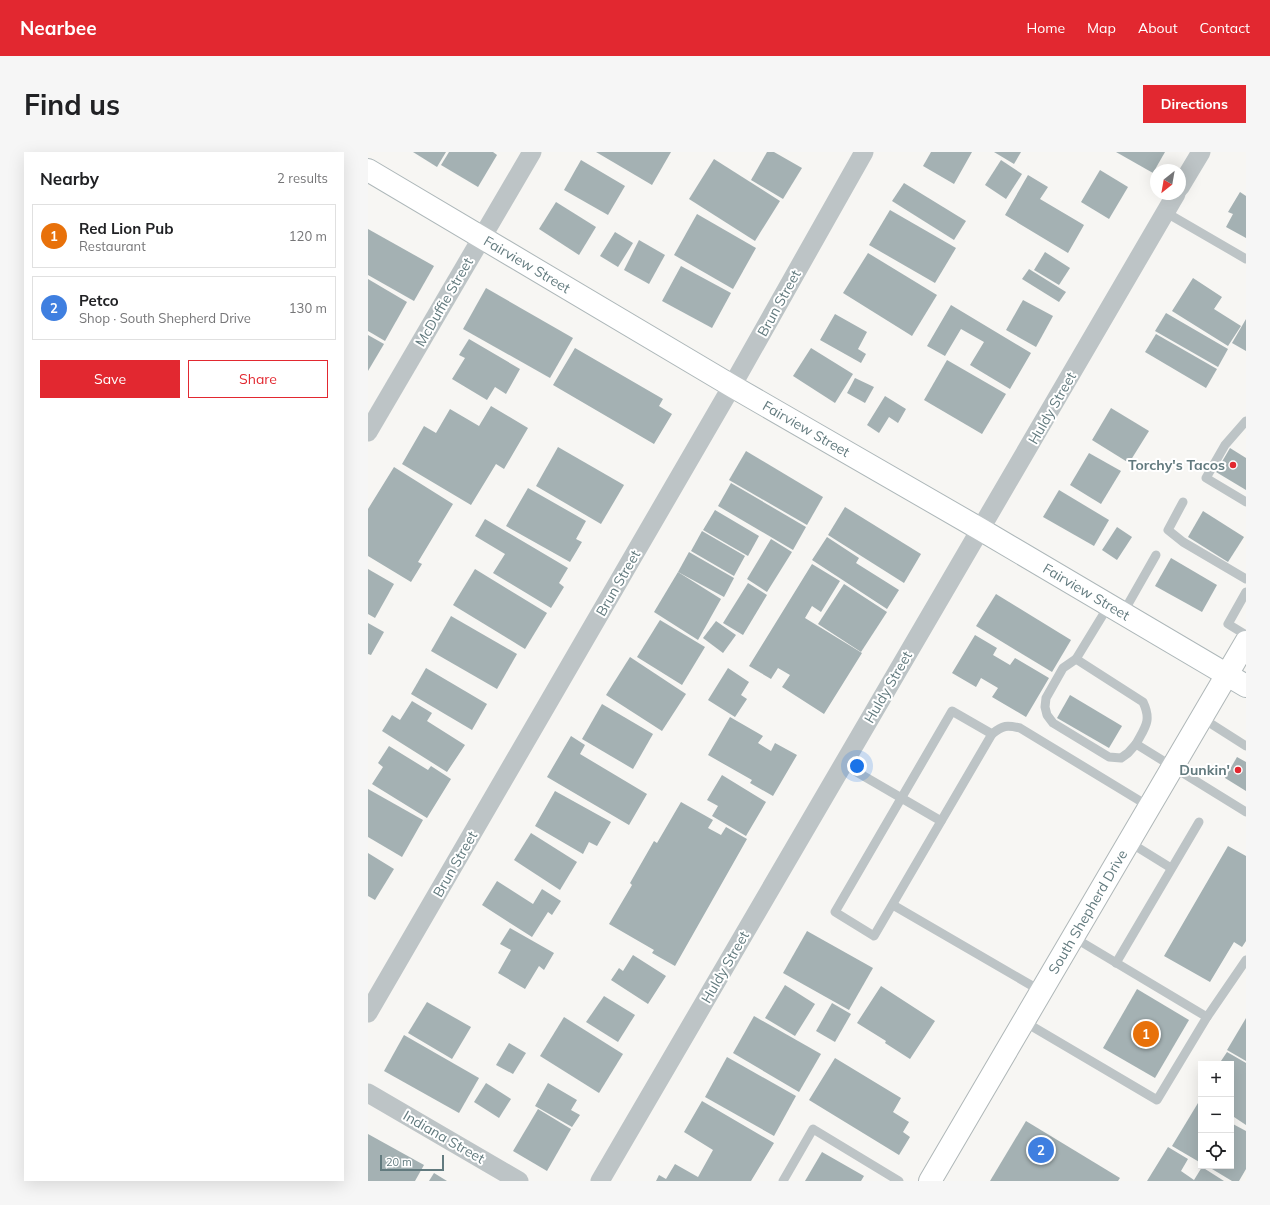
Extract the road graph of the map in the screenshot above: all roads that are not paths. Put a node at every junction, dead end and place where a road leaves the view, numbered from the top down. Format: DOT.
graph roads {
  1 [pos="532,152"];
  2 [pos="864,152"];
  3 [pos="1201,152"];
  4 [pos="368,170"];
  5 [pos="1186,177"];
  6 [pos="1172,200"];
  7 [pos="1165,212"];
  8 [pos="481,237"];
  9 [pos="1246,259"];
  10 [pos="732,386"];
  11 [pos="1246,421"];
  12 [pos="368,432"];
  13 [pos="1183,502"];
  14 [pos="1246,502"];
  15 [pos="980,529"];
  16 [pos="1156,555"];
  17 [pos="1246,579"];
  18 [pos="1246,592"];
  19 [pos="1116,609"];
  20 [pos="1246,635"];
  21 [pos="1246,642"];
  22 [pos="1076,660"];
  23 [pos="1227,674"];
  24 [pos="1246,686"];
  25 [pos="1201,718"];
  26 [pos="992,734"];
  27 [pos="1136,744"];
  28 [pos="1246,746"];
  29 [pos="843,764"];
  30 [pos="1173,767"];
  31 [pos="901,798"];
  32 [pos="1150,807"];
  33 [pos="1246,812"];
  34 [pos="941,822"];
  35 [pos="1199,822"];
  36 [pos="1129,842"];
  37 [pos="1172,868"];
  38 [pos="893,905"];
  39 [pos="1073,937"];
  40 [pos="1246,960"];
  41 [pos="1116,963"];
  42 [pos="1041,991"];
  43 [pos="368,1013"];
  44 [pos="1206,1017"];
  45 [pos="1023,1021"];
  46 [pos="368,1093"];
  47 [pos="519,1181"];
  48 [pos="600,1181"];
  49 [pos="783,1181"];
  50 [pos="899,1181"];
  51 [pos="930,1181"];
  1 -- 8 [label="street, McDuffie Street"];
  2 -- 10 [label="street, Brun Street"];
  3 -- 5 [label="street"];
  4 -- 8 [label="street, Fairview Street"];
  6 -- 7 [label="street, Huldy Street"];
  7 -- 9 [label="lane"];
  7 -- 15 [label="street, Huldy Street"];
  8 -- 10 [label="street, Fairview Street"];
  8 -- 12 [label="street, McDuffie Street"];
  10 -- 15 [label="street, Fairview Street"];
  10 -- 43 [label="street, Brun Street"];
  11 -- 14 [label="lane"];
  13 -- 17 [label="lane"];
  15 -- 19 [label="street, Fairview Street"];
  15 -- 29 [label="street, Huldy Street"];
  16 -- 19 [label="lane"];
  18 -- 20 [label="lane"];
  19 -- 22 [label="lane"];
  19 -- 23 [label="street, Fairview Street"];
  21 -- 23 [label="street, South Shepherd Drive"];
  22 -- 27 [label="lane"];
  22 -- 27 [label="lane"];
  23 -- 24 [label="street, Fairview Street"];
  23 -- 25 [label="street, South Shepherd Drive"];
  25 -- 28 [label="lane"];
  25 -- 30 [label="street, South Shepherd Drive"];
  26 -- 31 [label="lane"];
  26 -- 32 [label="lane"];
  26 -- 34 [label="lane"];
  27 -- 30 [label="lane"];
  29 -- 31 [label="lane"];
  29 -- 48 [label="street, Huldy Street"];
  30 -- 32 [label="street, South Shepherd Drive"];
  30 -- 33 [label="lane"];
  31 -- 34 [label="lane"];
  31 -- 38 [label="lane"];
  32 -- 36 [label="street, South Shepherd Drive"];
  34 -- 38 [label="lane"];
  35 -- 37 [label="lane"];
  36 -- 37 [label="lane"];
  36 -- 39 [label="street, South Shepherd Drive"];
  37 -- 41 [label="lane"];
  38 -- 42 [label="lane"];
  39 -- 41 [label="lane"];
  39 -- 42 [label="street, South Shepherd Drive"];
  40 -- 44 [label="lane"];
  41 -- 44 [label="lane"];
  42 -- 45 [label="street, South Shepherd Drive"];
  44 -- 45 [label="lane"];
  45 -- 51 [label="street, South Shepherd Drive"];
  46 -- 47 [label="street, Indiana Street"];
  49 -- 50 [label="lane"];
}
